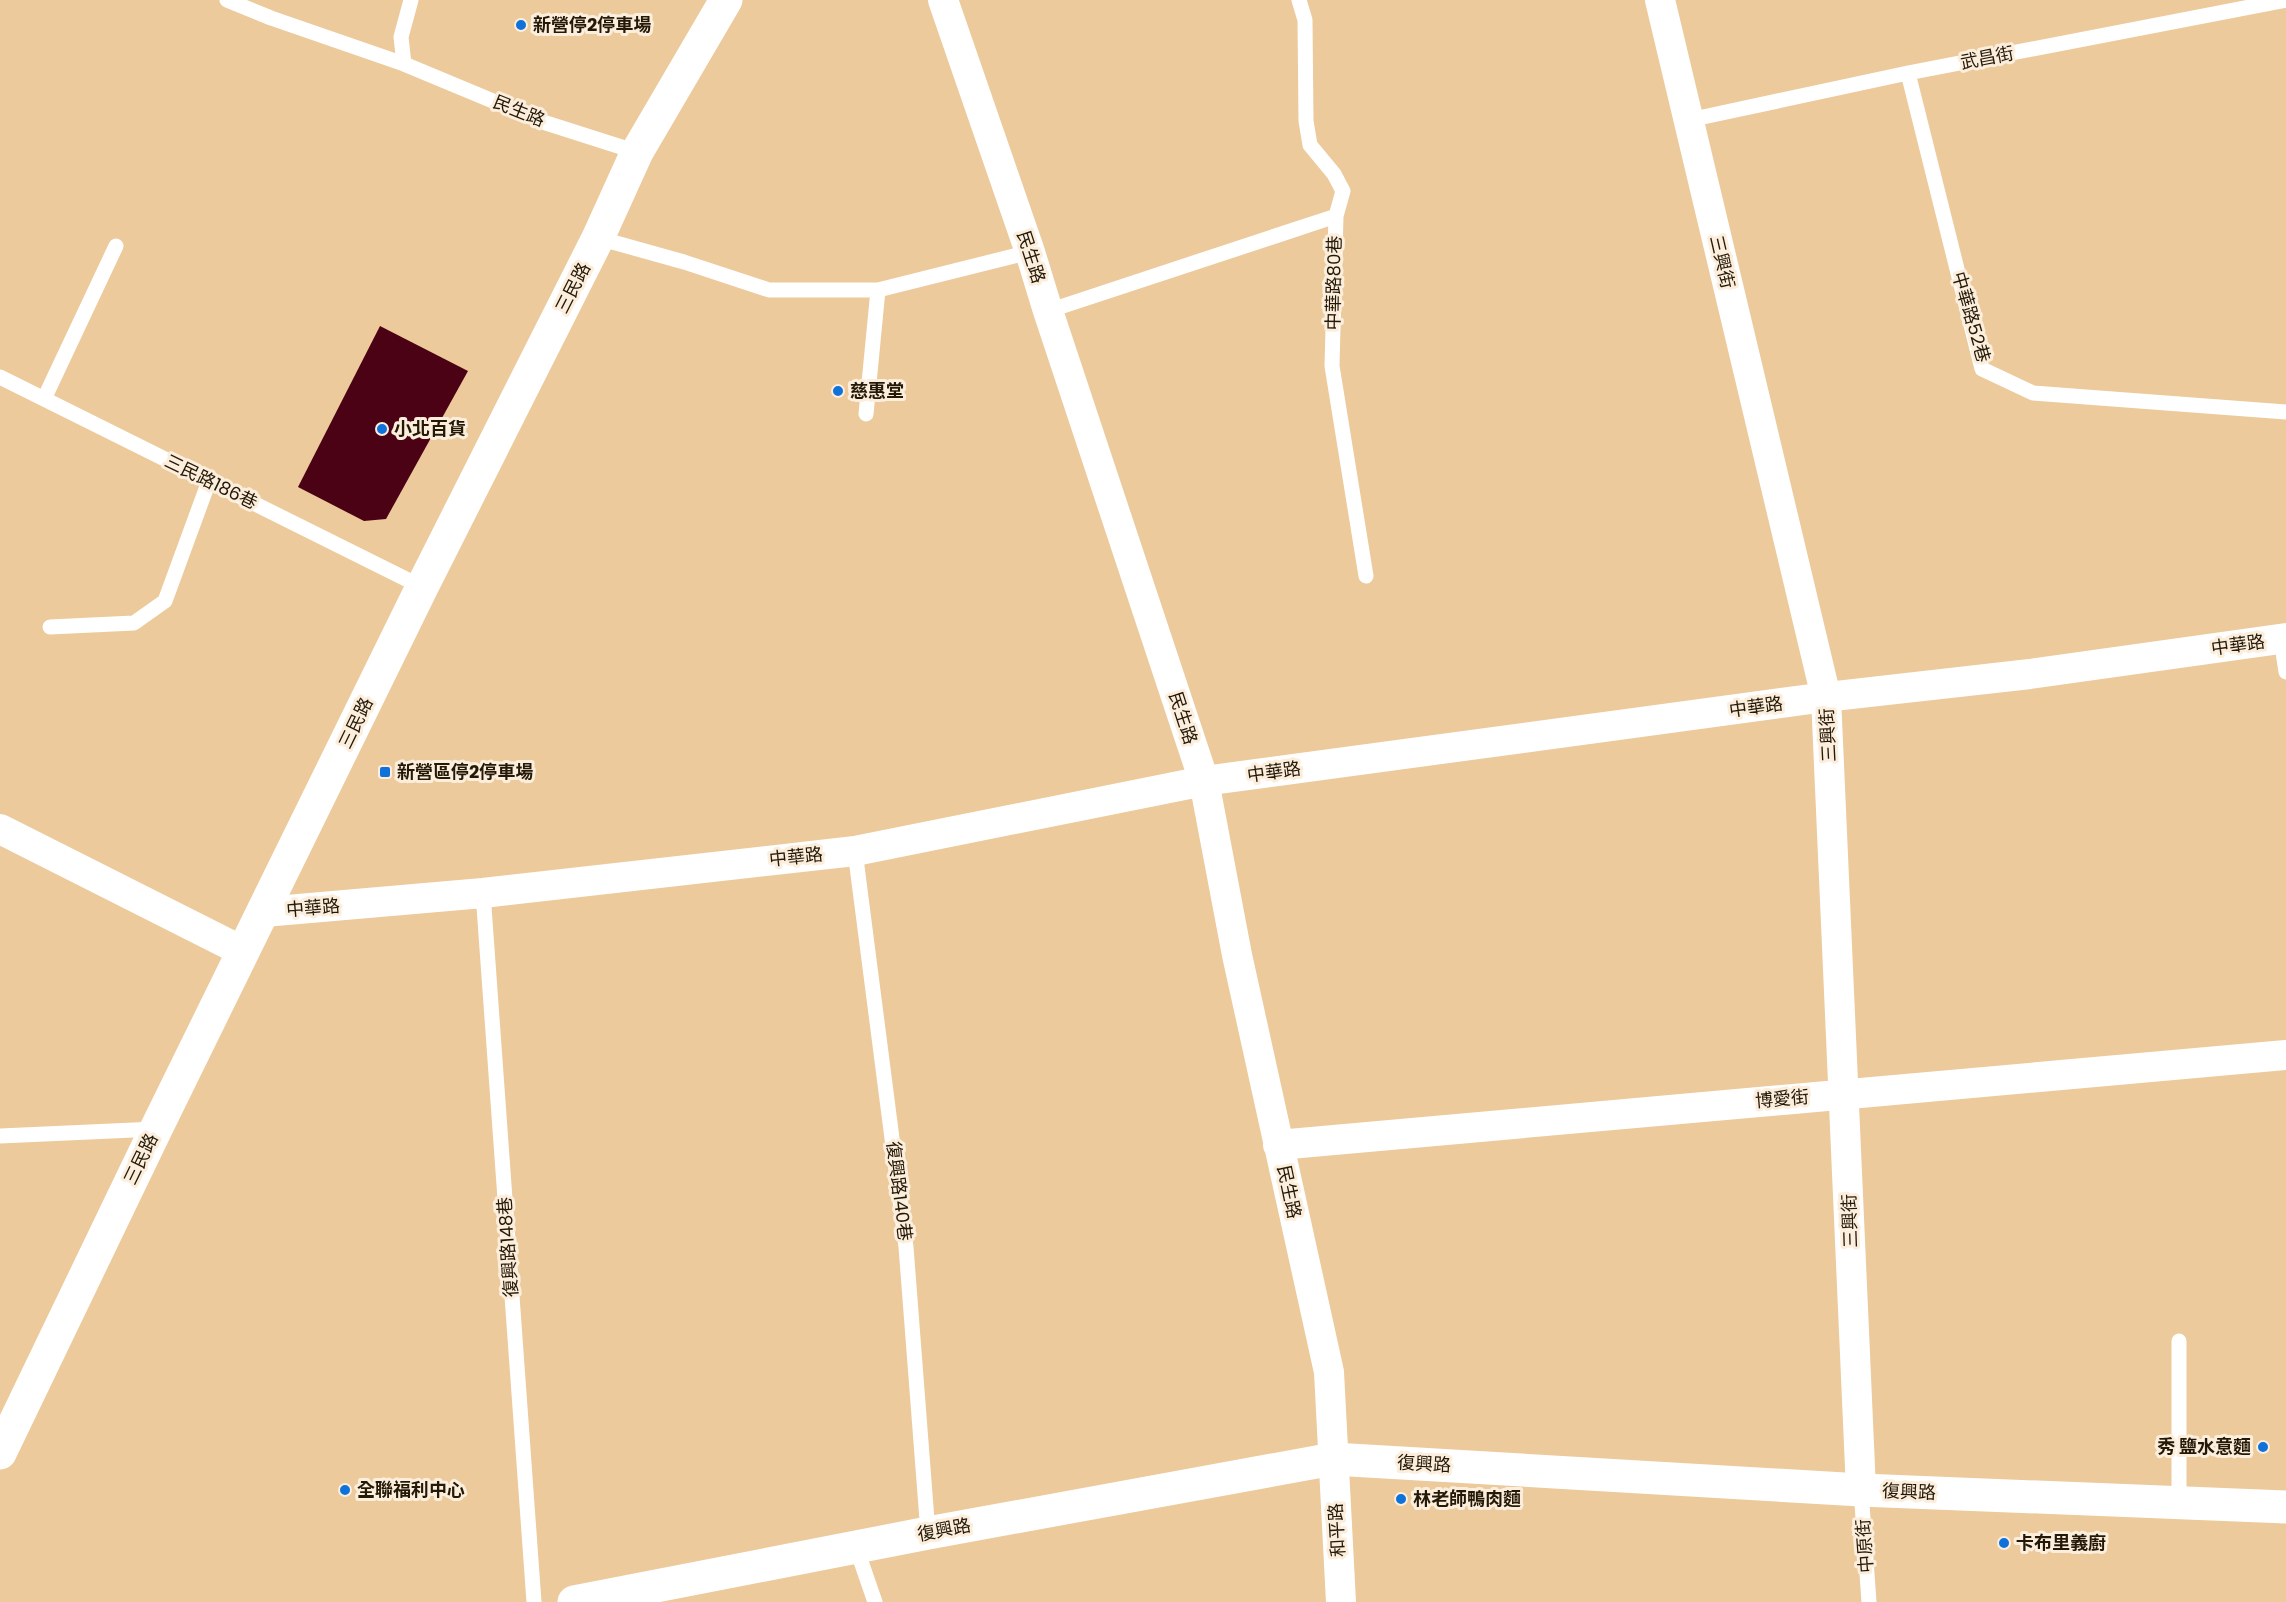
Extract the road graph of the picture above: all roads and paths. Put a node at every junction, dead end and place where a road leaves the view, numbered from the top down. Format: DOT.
graph roads {
  1 [pos="227,0"];
  2 [pos="411,0"];
  3 [pos="726,0"];
  4 [pos="943,0"];
  5 [pos="1299,0"];
  6 [pos="1660,0"];
  7 [pos="2286,0"];
  8 [pos="404,64"];
  9 [pos="1908,73"];
  10 [pos="1689,120"];
  11 [pos="638,152"];
  12 [pos="1336,216"];
  13 [pos="598,238"];
  14 [pos="116,246"];
  15 [pos="1030,252"];
  16 [pos="878,290"];
  17 [pos="1048,311"];
  18 [pos="0,377"];
  19 [pos="44,399"];
  20 [pos="2286,412"];
  21 [pos="866,414"];
  22 [pos="208,481"];
  23 [pos="1366,576"];
  24 [pos="422,587"];
  25 [pos="50,627"];
  26 [pos="2284,638"];
  27 [pos="2286,672"];
  28 [pos="1826,697"];
  29 [pos="1204,781"];
  30 [pos="0,829"];
  31 [pos="855,851"];
  32 [pos="483,893"];
  33 [pos="264,912"];
  34 [pos="244,952"];
  35 [pos="2286,1055"];
  36 [pos="1845,1094"];
  37 [pos="156,1130"];
  38 [pos="0,1137"];
  39 [pos="1278,1145"];
  40 [pos="2179,1341"];
  41 [pos="0,1454"];
  42 [pos="1333,1459"];
  43 [pos="1861,1490"];
  44 [pos="2179,1502"];
  45 [pos="2286,1507"];
  46 [pos="928,1533"];
  47 [pos="856,1547"];
  48 [pos="534,1602"];
  49 [pos="574,1602"];
  50 [pos="875,1602"];
  51 [pos="1341,1602"];
  52 [pos="1869,1602"];
  1 -- 8 [label="lane, 民生路"];
  2 -- 8 [label="lane"];
  3 -- 11 [label="street, 三民路"];
  4 -- 15 [label="street, 民生路"];
  5 -- 12 [label="lane, 中華路80巷"];
  6 -- 10 [label="street, 三興街"];
  7 -- 9 [label="lane, 武昌街"];
  8 -- 11 [label="lane, 民生路"];
  9 -- 10 [label="lane, 武昌街"];
  9 -- 20 [label="lane, 中華路52巷"];
  10 -- 28 [label="street, 三興街"];
  11 -- 13 [label="street, 三民路"];
  12 -- 17 [label="lane"];
  12 -- 23 [label="lane, 中華路80巷"];
  13 -- 16 [label="lane"];
  13 -- 24 [label="street, 三民路"];
  14 -- 19 [label="lane"];
  15 -- 16 [label="lane"];
  15 -- 17 [label="street, 民生路"];
  16 -- 21 [label="lane"];
  17 -- 29 [label="street, 民生路"];
  18 -- 19 [label="lane, 三民路186巷"];
  19 -- 22 [label="lane, 三民路186巷"];
  22 -- 24 [label="lane, 三民路186巷"];
  22 -- 25 [label="lane"];
  24 -- 33 [label="street, 三民路"];
  26 -- 27 [label="lane"];
  26 -- 28 [label="street, 中華路"];
  28 -- 29 [label="street, 中華路"];
  28 -- 36 [label="street, 三興街"];
  29 -- 31 [label="street, 中華路"];
  29 -- 39 [label="street, 民生路"];
  30 -- 34 [label="street"];
  31 -- 32 [label="street, 中華路"];
  31 -- 46 [label="lane, 復興路140巷"];
  32 -- 33 [label="street, 中華路"];
  32 -- 48 [label="lane, 復興路148巷"];
  33 -- 34 [label="street, 三民路"];
  34 -- 37 [label="street, 三民路"];
  35 -- 36 [label="street, 博愛街"];
  36 -- 39 [label="street, 博愛街"];
  36 -- 43 [label="street, 三興街"];
  37 -- 38 [label="lane"];
  37 -- 41 [label="street, 三民路"];
  39 -- 42 [label="street, 民生路"];
  40 -- 44 [label="lane"];
  42 -- 43 [label="street, 復興路"];
  42 -- 46 [label="street, 復興路"];
  42 -- 51 [label="street, 和平路"];
  43 -- 44 [label="street, 復興路"];
  43 -- 52 [label="lane, 中原街"];
  44 -- 45 [label="street, 復興路"];
  46 -- 47 [label="street, 復興路"];
  47 -- 49 [label="street, 復興路"];
  47 -- 50 [label="lane"];
}
